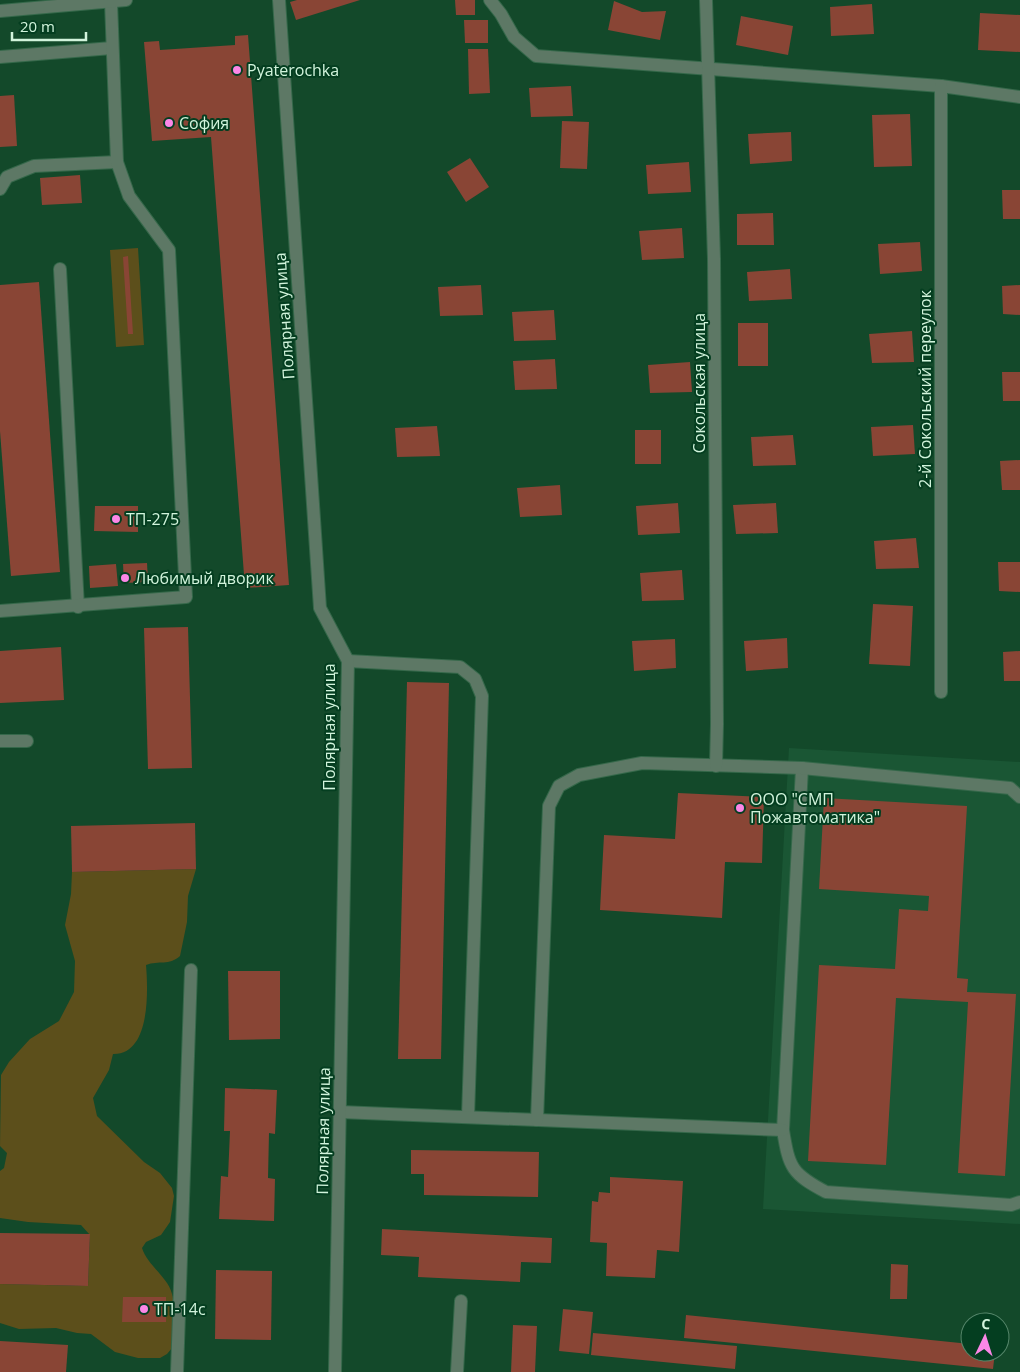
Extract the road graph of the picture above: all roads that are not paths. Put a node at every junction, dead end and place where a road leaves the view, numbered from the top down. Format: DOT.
graph roads {
  1 [pos="126,0"];
  2 [pos="279,0"];
  3 [pos="490,0"];
  4 [pos="706,0"];
  5 [pos="110,2"];
  6 [pos="0,11"];
  7 [pos="112,48"];
  8 [pos="0,57"];
  9 [pos="708,69"];
  10 [pos="941,86"];
  11 [pos="1020,97"];
  12 [pos="118,162"];
  13 [pos="0,189"];
  14 [pos="60,269"];
  15 [pos="78,606"];
  16 [pos="0,611"];
  17 [pos="348,661"];
  18 [pos="941,692"];
  19 [pos="0,741"];
  20 [pos="27,741"];
  21 [pos="716,766"];
  22 [pos="802,768"];
  23 [pos="1020,797"];
  24 [pos="191,970"];
  25 [pos="340,1112"];
  26 [pos="468,1117"];
  27 [pos="537,1120"];
  28 [pos="782,1130"];
  29 [pos="1020,1202"];
  30 [pos="461,1301"];
  31 [pos="177,1372"];
  32 [pos="334,1372"];
  33 [pos="457,1372"];
  1 -- 5 [label="street"];
  2 -- 17 [label="street, Полярная улица"];
  3 -- 9 [label="street"];
  4 -- 9 [label="street, Сокольская улица"];
  5 -- 6 [label="street"];
  5 -- 7 [label="street"];
  7 -- 8 [label="street"];
  7 -- 12 [label="street"];
  9 -- 10 [label="street"];
  9 -- 21 [label="street, Сокольская улица"];
  10 -- 11 [label="street"];
  10 -- 18 [label="street, 2-й Сокольский переулок"];
  12 -- 13 [label="street"];
  12 -- 15 [label="street"];
  14 -- 15 [label="street"];
  15 -- 16 [label="street"];
  17 -- 25 [label="street, Полярная улица"];
  17 -- 26 [label="street"];
  19 -- 20 [label="street"];
  21 -- 22 [label="street"];
  21 -- 27 [label="street"];
  22 -- 23 [label="street"];
  22 -- 28 [label="street"];
  24 -- 31 [label="street"];
  25 -- 26 [label="street"];
  25 -- 32 [label="street, Полярная улица"];
  26 -- 27 [label="street"];
  27 -- 28 [label="street"];
  28 -- 29 [label="street"];
  30 -- 33 [label="street"];
}
